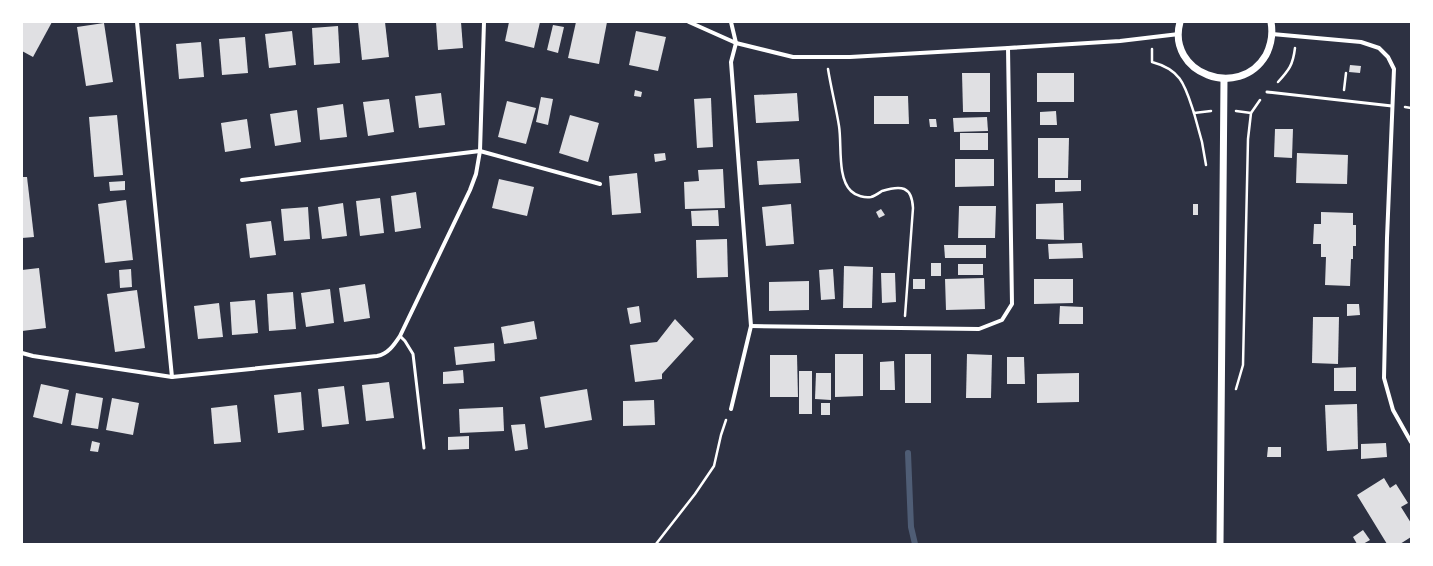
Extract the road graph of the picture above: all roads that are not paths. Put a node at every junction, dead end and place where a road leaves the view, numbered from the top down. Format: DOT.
graph roads {
  1 [pos="137,22"];
  2 [pos="484,22"];
  3 [pos="689,22"];
  4 [pos="731,22"];
  5 [pos="1180,22"];
  6 [pos="1271,22"];
  7 [pos="1179,34"];
  8 [pos="1272,34"];
  9 [pos="736,43"];
  10 [pos="1008,48"];
  11 [pos="1224,79"];
  12 [pos="1267,92"];
  13 [pos="1392,106"];
  14 [pos="480,151"];
  15 [pos="242,180"];
  16 [pos="600,184"];
  17 [pos="750,326"];
  18 [pos="400,336"];
  19 [pos="22,353"];
  20 [pos="172,377"];
  21 [pos="731,409"];
  22 [pos="1411,442"];
  23 [pos="424,448"];
  24 [pos="1220,544"];
  1 -- 20 [label="street"];
  2 -- 14 [label="street"];
  3 -- 9 [label="street"];
  4 -- 9 [label="street"];
  5 -- 7 [label="street"];
  6 -- 8 [label="street"];
  7 -- 10 [label="street"];
  7 -- 11 [label="street"];
  8 -- 11 [label="street"];
  8 -- 13 [label="street"];
  9 -- 10 [label="street"];
  9 -- 17 [label="street"];
  10 -- 17 [label="street"];
  11 -- 24 [label="street"];
  12 -- 13 [label="lane"];
  13 -- 22 [label="street"];
  14 -- 15 [label="street"];
  14 -- 16 [label="street"];
  14 -- 18 [label="street"];
  17 -- 21 [label="street"];
  18 -- 20 [label="street"];
  18 -- 23 [label="lane"];
  19 -- 20 [label="street"];
}
